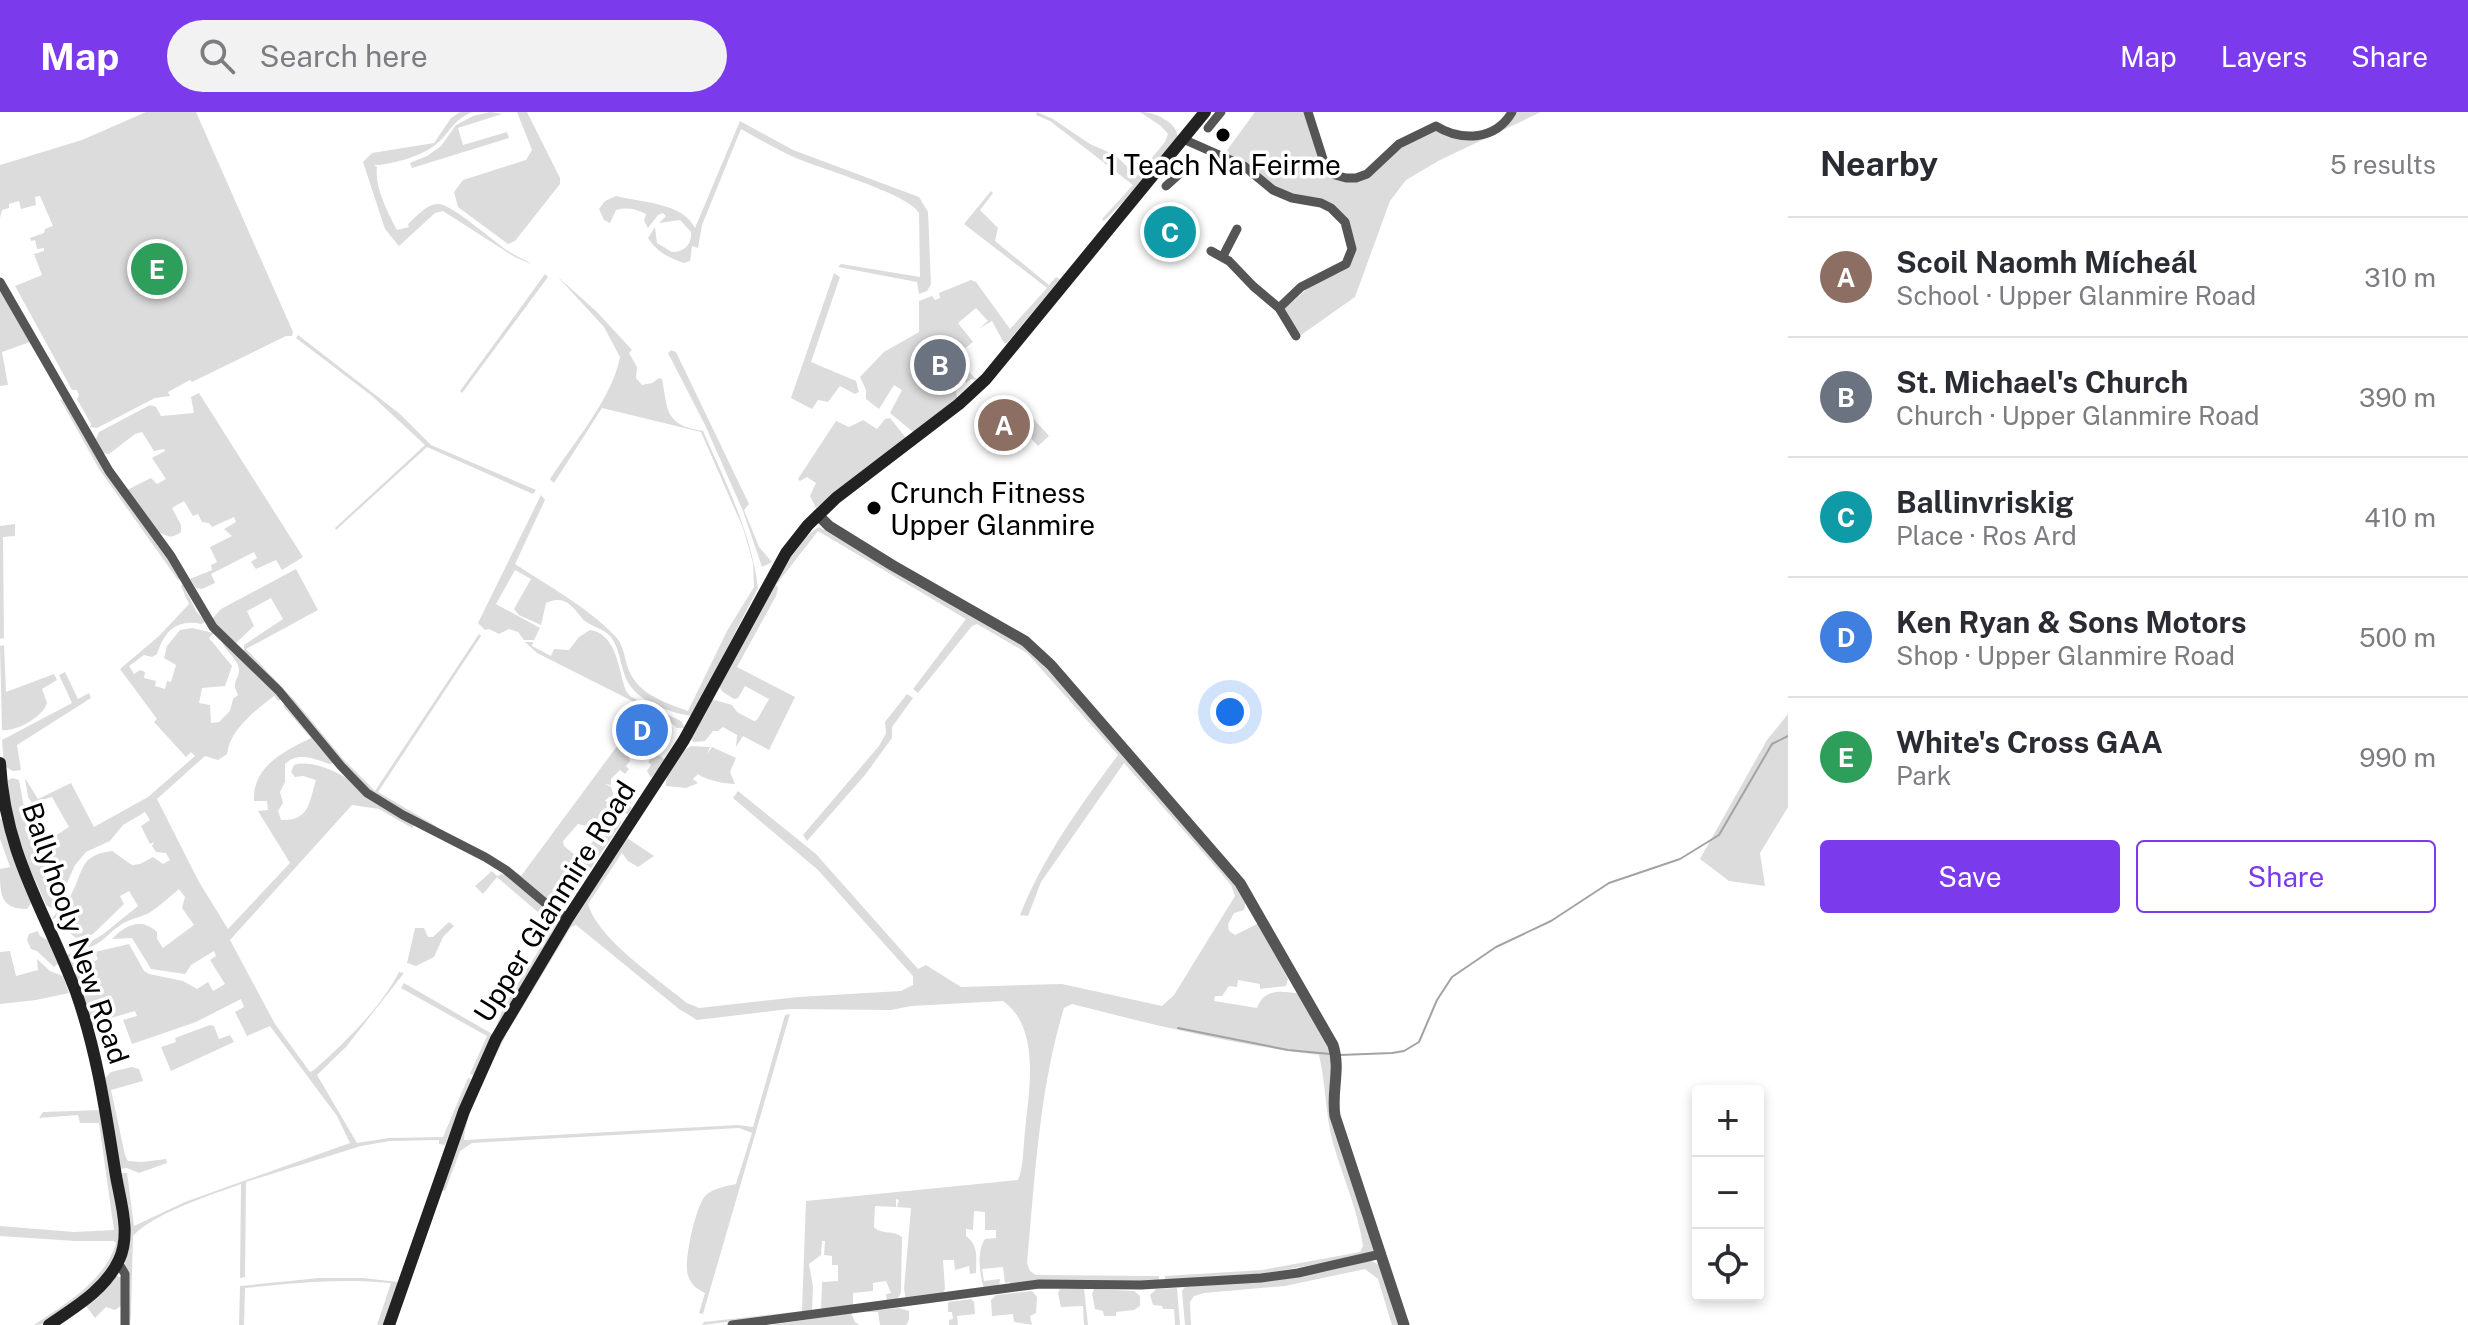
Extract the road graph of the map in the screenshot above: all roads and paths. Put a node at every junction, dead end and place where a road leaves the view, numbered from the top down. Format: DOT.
graph roads {
  1 [pos="1308,112"];
  2 [pos="1512,112"];
  3 [pos="1212,114"];
  4 [pos="1208,128"];
  5 [pos="1183,139"];
  6 [pos="1165,162"];
  7 [pos="1187,167"];
  8 [pos="1177,177"];
  9 [pos="1166,186"];
  10 [pos="1237,229"];
  11 [pos="1211,251"];
  12 [pos="1223,256"];
  13 [pos="0,282"];
  14 [pos="1279,308"];
  15 [pos="1296,336"];
  16 [pos="818,515"];
  17 [pos="0,763"];
  18 [pos="568,918"];
  19 [pos="1381,1254"];
  20 [pos="118,1262"];
  21 [pos="49,1325"];
  22 [pos="125,1325"];
  23 [pos="389,1325"];
  24 [pos="732,1325"];
  25 [pos="1404,1325"];
  1 -- 2 [label="street"];
  3 -- 4 [label="street"];
  3 -- 5 [label="main road, Upper Glanmire Road"];
  5 -- 6 [label="main road, Upper Glanmire Road"];
  5 -- 14 [label="street"];
  6 -- 8 [label="street"];
  6 -- 16 [label="main road, Upper Glanmire Road"];
  7 -- 8 [label="street"];
  8 -- 9 [label="street"];
  10 -- 12 [label="street"];
  11 -- 12 [label="street"];
  12 -- 14 [label="street"];
  13 -- 18 [label="street"];
  14 -- 15 [label="street"];
  16 -- 18 [label="main road, Upper Glanmire Road"];
  16 -- 19 [label="street"];
  17 -- 20 [label="main road, Ballyhooly New Road"];
  18 -- 23 [label="main road, Upper Glanmire Road"];
  19 -- 24 [label="street"];
  19 -- 25 [label="street"];
  20 -- 21 [label="main road"];
  20 -- 22 [label="street"];
}
